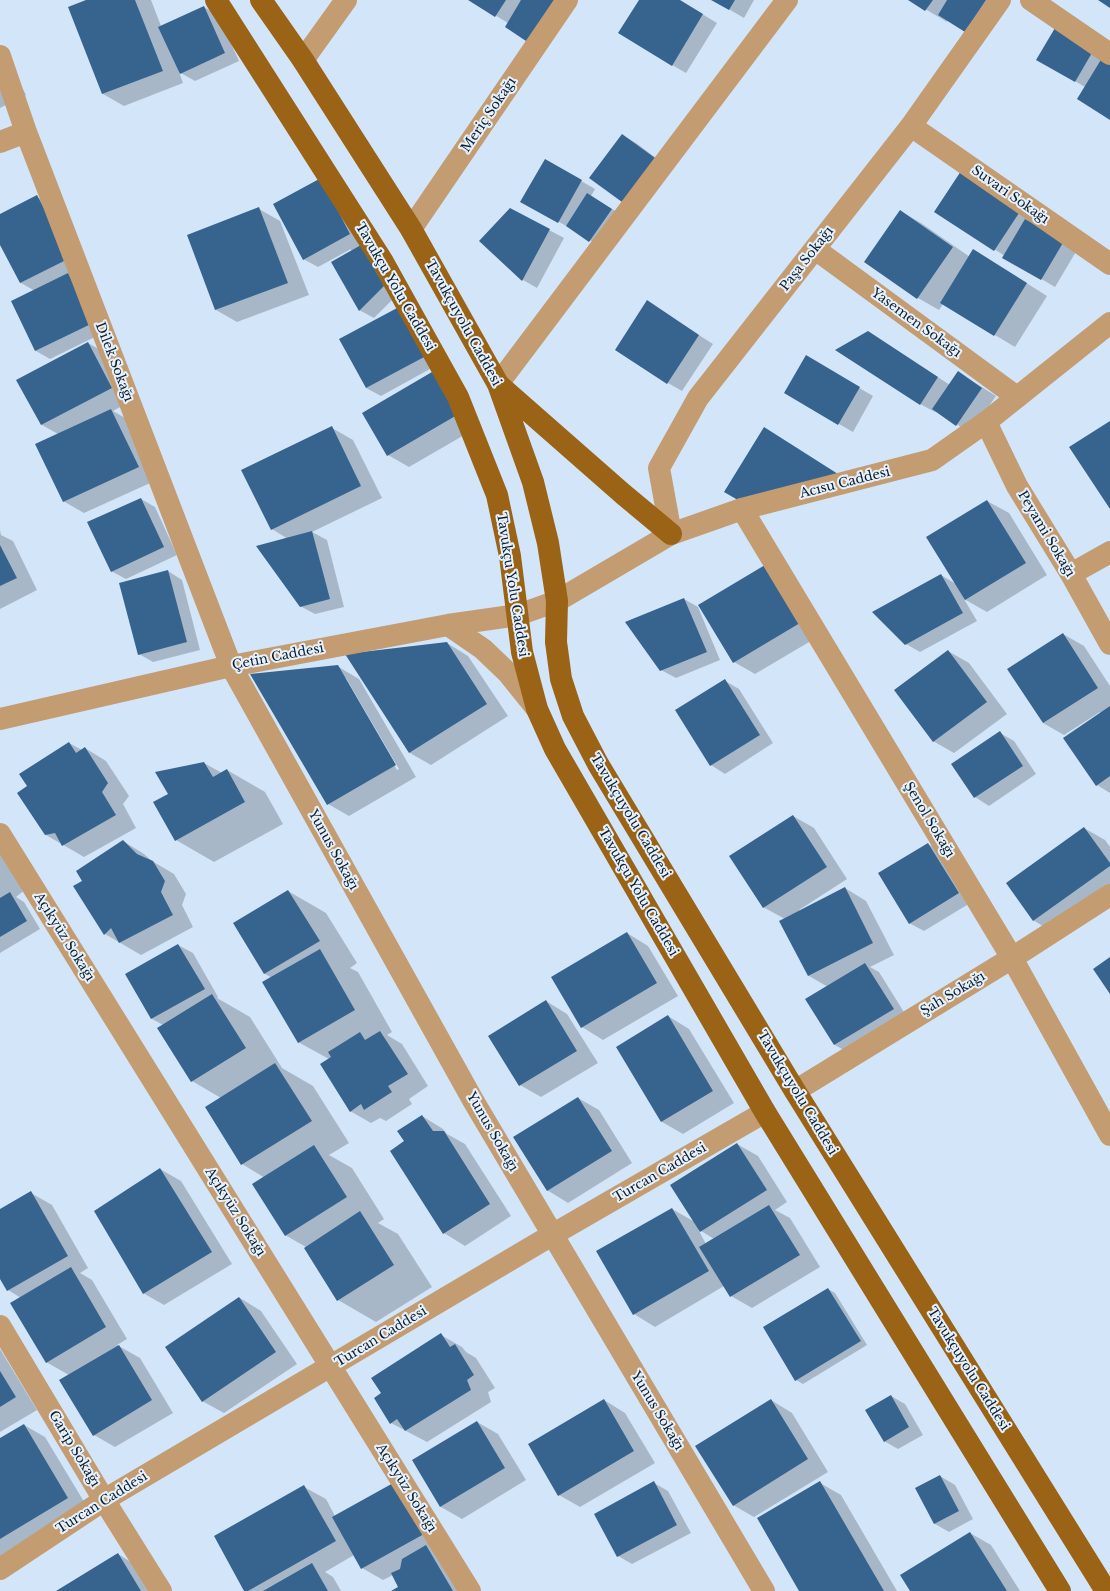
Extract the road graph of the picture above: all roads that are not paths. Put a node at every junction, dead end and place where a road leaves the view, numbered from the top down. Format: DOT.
graph roads {
  1 [pos="216,0"];
  2 [pos="261,0"];
  3 [pos="346,0"];
  4 [pos="567,0"];
  5 [pos="787,0"];
  6 [pos="1000,0"];
  7 [pos="1031,0"];
  8 [pos="1110,54"];
  9 [pos="0,56"];
  10 [pos="303,60"];
  11 [pos="910,126"];
  12 [pos="26,132"];
  13 [pos="0,142"];
  14 [pos="411,229"];
  15 [pos="815,249"];
  16 [pos="1110,264"];
  17 [pos="1110,323"];
  18 [pos="498,384"];
  19 [pos="1017,397"];
  20 [pos="986,422"];
  21 [pos="742,509"];
  22 [pos="671,534"];
  23 [pos="1110,552"];
  24 [pos="1071,574"];
  25 [pos="557,601"];
  26 [pos="518,615"];
  27 [pos="448,625"];
  28 [pos="1110,644"];
  29 [pos="231,666"];
  30 [pos="537,708"];
  31 [pos="0,719"];
  32 [pos="0,834"];
  33 [pos="1110,895"];
  34 [pos="1012,958"];
  35 [pos="795,1091"];
  36 [pos="765,1112"];
  37 [pos="1110,1135"];
  38 [pos="552,1235"];
  39 [pos="0,1326"];
  40 [pos="331,1366"];
  41 [pos="104,1500"];
  42 [pos="0,1569"];
  43 [pos="161,1591"];
  44 [pos="470,1591"];
  45 [pos="764,1591"];
  46 [pos="1060,1591"];
  47 [pos="1106,1591"];
  1 -- 26 [label="main road, Tavukçu Yolu Caddesi"];
  2 -- 10 [label="main road, Tavukçuyolu Caddesi"];
  3 -- 10 [label="street"];
  4 -- 14 [label="street, Meriç Sokağı"];
  5 -- 18 [label="street"];
  6 -- 11 [label="street, Paşa Sokağı"];
  7 -- 8 [label="street"];
  9 -- 12 [label="street, Dilek Sokağı"];
  10 -- 14 [label="main road, Tavukçuyolu Caddesi"];
  11 -- 15 [label="street, Paşa Sokağı"];
  11 -- 16 [label="street, Suvari Sokağı"];
  12 -- 13 [label="street"];
  12 -- 29 [label="street, Dilek Sokağı"];
  14 -- 18 [label="main road, Tavukçuyolu Caddesi"];
  15 -- 19 [label="street, Yasemen Sokağı"];
  15 -- 22 [label="street, Paşa Sokağı"];
  17 -- 19 [label="street, Acısu Caddesi"];
  18 -- 22 [label="main road"];
  18 -- 25 [label="main road, Tavukçuyolu Caddesi"];
  19 -- 20 [label="street, Acısu Caddesi"];
  20 -- 21 [label="street, Acısu Caddesi"];
  20 -- 24 [label="street, Peyami Sokağı"];
  21 -- 22 [label="street, Acısu Caddesi"];
  21 -- 34 [label="street, Şenol Sokağı"];
  22 -- 25 [label="street, Acısu Caddesi"];
  23 -- 24 [label="street"];
  24 -- 28 [label="street, Peyami Sokağı"];
  25 -- 26 [label="street, Çetin Caddesi"];
  25 -- 35 [label="main road, Tavukçuyolu Caddesi"];
  26 -- 27 [label="street, Çetin Caddesi"];
  26 -- 30 [label="main road, Tavukçu Yolu Caddesi"];
  27 -- 29 [label="street, Çetin Caddesi"];
  27 -- 30 [label="street"];
  29 -- 31 [label="street, Çetin Caddesi"];
  29 -- 38 [label="street, Yunus Sokağı"];
  30 -- 36 [label="main road, Tavukçu Yolu Caddesi"];
  32 -- 40 [label="street, Açıkyüz Sokağı"];
  33 -- 34 [label="street, Şah Sokağı"];
  34 -- 35 [label="street, Şah Sokağı"];
  34 -- 37 [label="street, Şenol Sokağı"];
  35 -- 47 [label="main road, Tavukçuyolu Caddesi"];
  36 -- 38 [label="street, Turcan Caddesi"];
  36 -- 46 [label="main road"];
  38 -- 40 [label="street, Turcan Caddesi"];
  38 -- 45 [label="street, Yunus Sokağı"];
  39 -- 41 [label="street, Garip Sokağı"];
  40 -- 41 [label="street, Turcan Caddesi"];
  40 -- 44 [label="street, Açıkyüz Sokağı"];
  41 -- 42 [label="street, Turcan Caddesi"];
  41 -- 43 [label="street, Garip Sokağı"];
}
